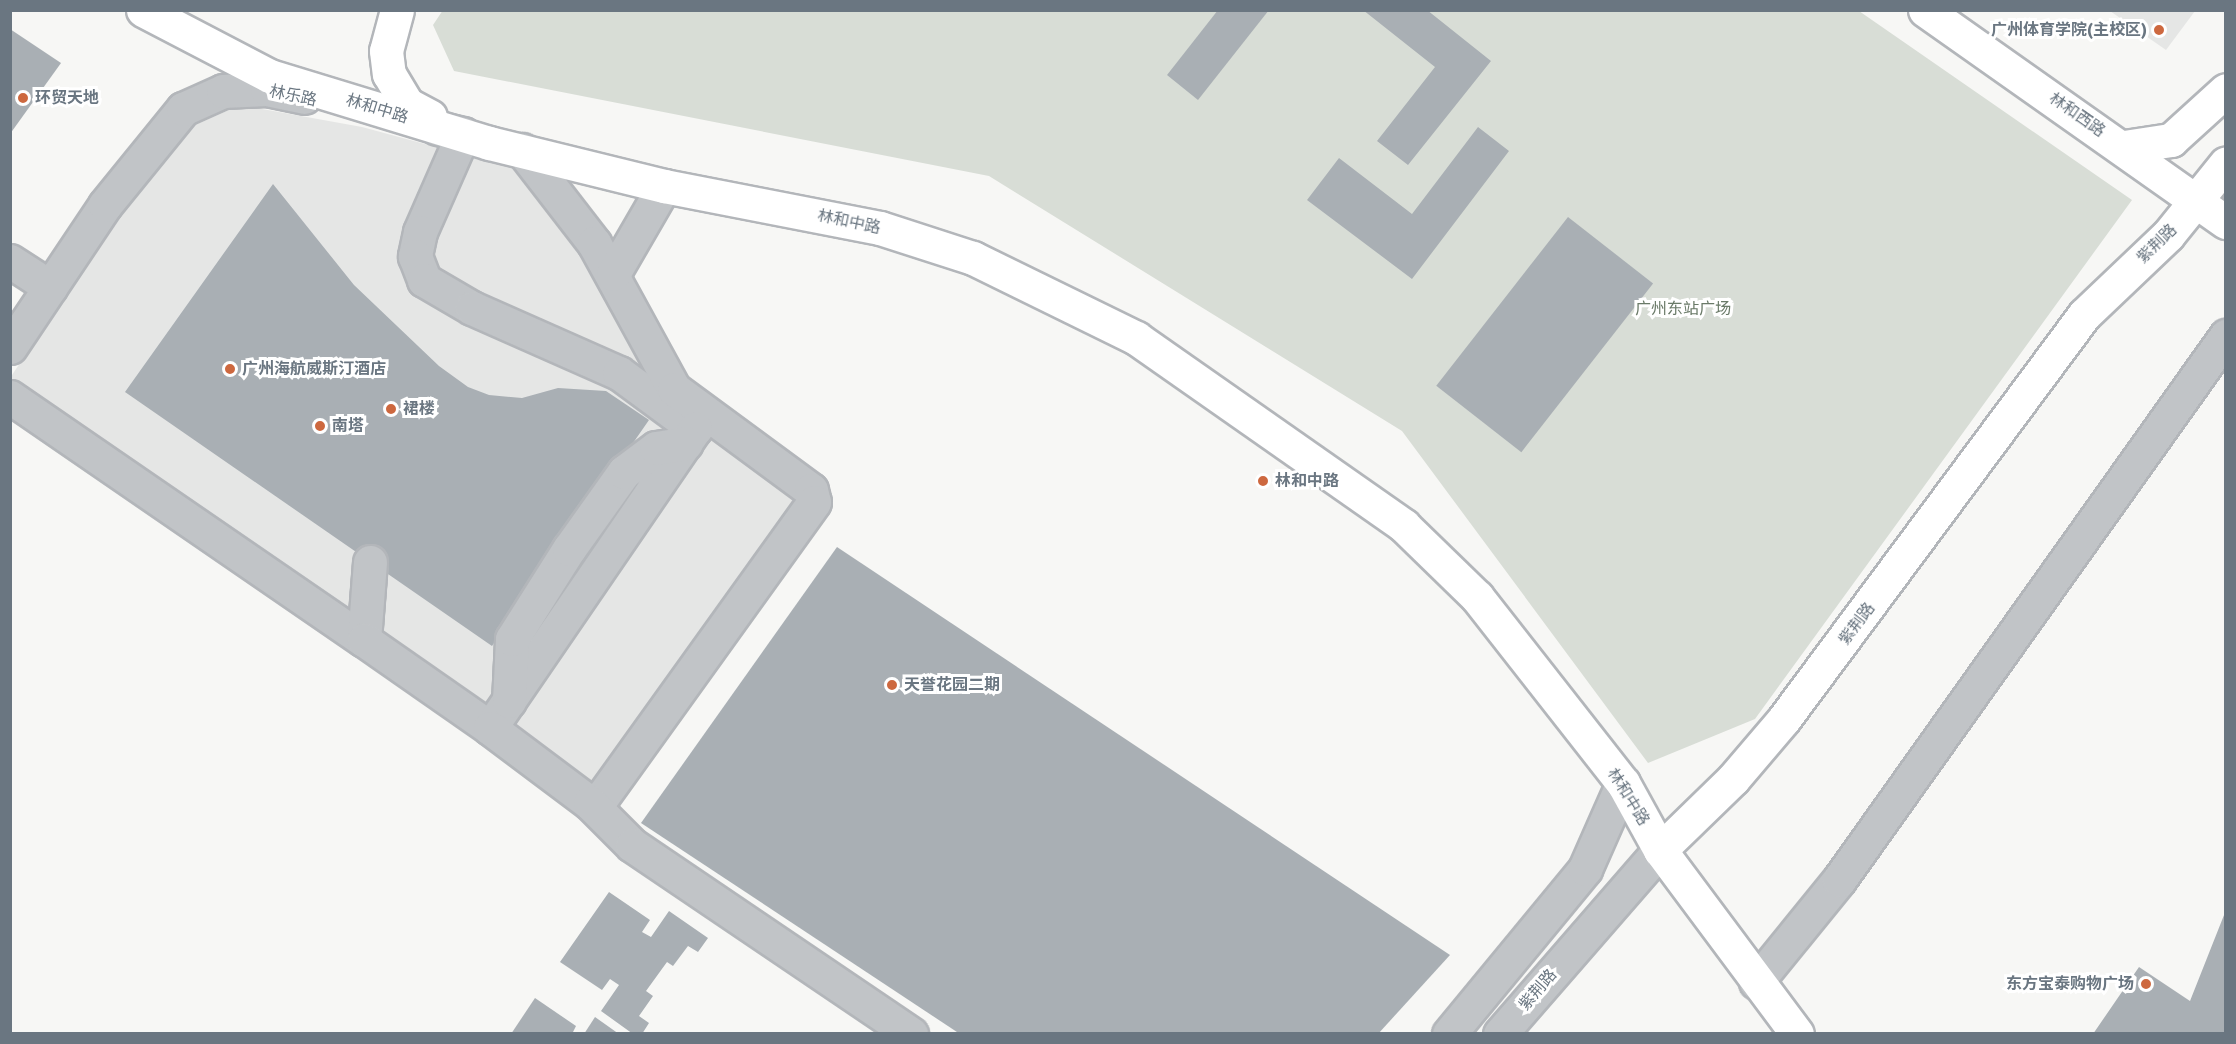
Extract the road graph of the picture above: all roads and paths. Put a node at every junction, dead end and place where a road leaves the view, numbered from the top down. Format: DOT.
graph roads {
  1 [pos="142,10"];
  2 [pos="397,10"];
  3 [pos="1925,10"];
  4 [pos="2226,90"];
  5 [pos="463,134"];
  6 [pos="2124,147"];
  7 [pos="522,150"];
  8 [pos="2226,163"];
  9 [pos="664,186"];
  10 [pos="2198,203"];
  11 [pos="2226,222"];
  12 [pos="10,261"];
  13 [pos="613,274"];
  14 [pos="50,287"];
  15 [pos="2226,336"];
  16 [pos="10,347"];
  17 [pos="10,397"];
  18 [pos="696,429"];
  19 [pos="370,562"];
  20 [pos="364,640"];
  21 [pos="489,728"];
  22 [pos="1623,783"];
  23 [pos="595,807"];
  24 [pos="1660,850"];
  25 [pos="1756,982"];
  26 [pos="911,1034"];
  27 [pos="1449,1034"];
  28 [pos="1500,1034"];
  29 [pos="1797,1034"];
  1 -- 5 [label="main road, 林和中路"];
  2 -- 5 [label="main road"];
  3 -- 6 [label="main road, 林和西路"];
  4 -- 6 [label="main road"];
  5 -- 7 [label="main road, 林和中路"];
  5 -- 14 [label="street, 林乐路"];
  5 -- 18 [label="street"];
  6 -- 10 [label="main road, 林和西路"];
  7 -- 9 [label="main road, 林和中路"];
  7 -- 13 [label="street"];
  8 -- 10 [label="main road, 紫荆路"];
  9 -- 13 [label="street"];
  9 -- 22 [label="main road, 林和中路"];
  10 -- 11 [label="main road, 林和西路"];
  10 -- 24 [label="main road, 紫荆路"];
  12 -- 14 [label="street"];
  13 -- 18 [label="street"];
  14 -- 16 [label="street, 林乐路"];
  15 -- 25 [label="street"];
  17 -- 20 [label="street"];
  18 -- 21 [label="street"];
  18 -- 23 [label="street"];
  19 -- 20 [label="street"];
  20 -- 21 [label="street"];
  21 -- 23 [label="street"];
  22 -- 24 [label="main road, 林和中路"];
  22 -- 27 [label="street"];
  23 -- 26 [label="street"];
  24 -- 25 [label="main road, 林和中路"];
  24 -- 28 [label="street, 紫荆路"];
  25 -- 29 [label="main road, 林和中路"];
}
